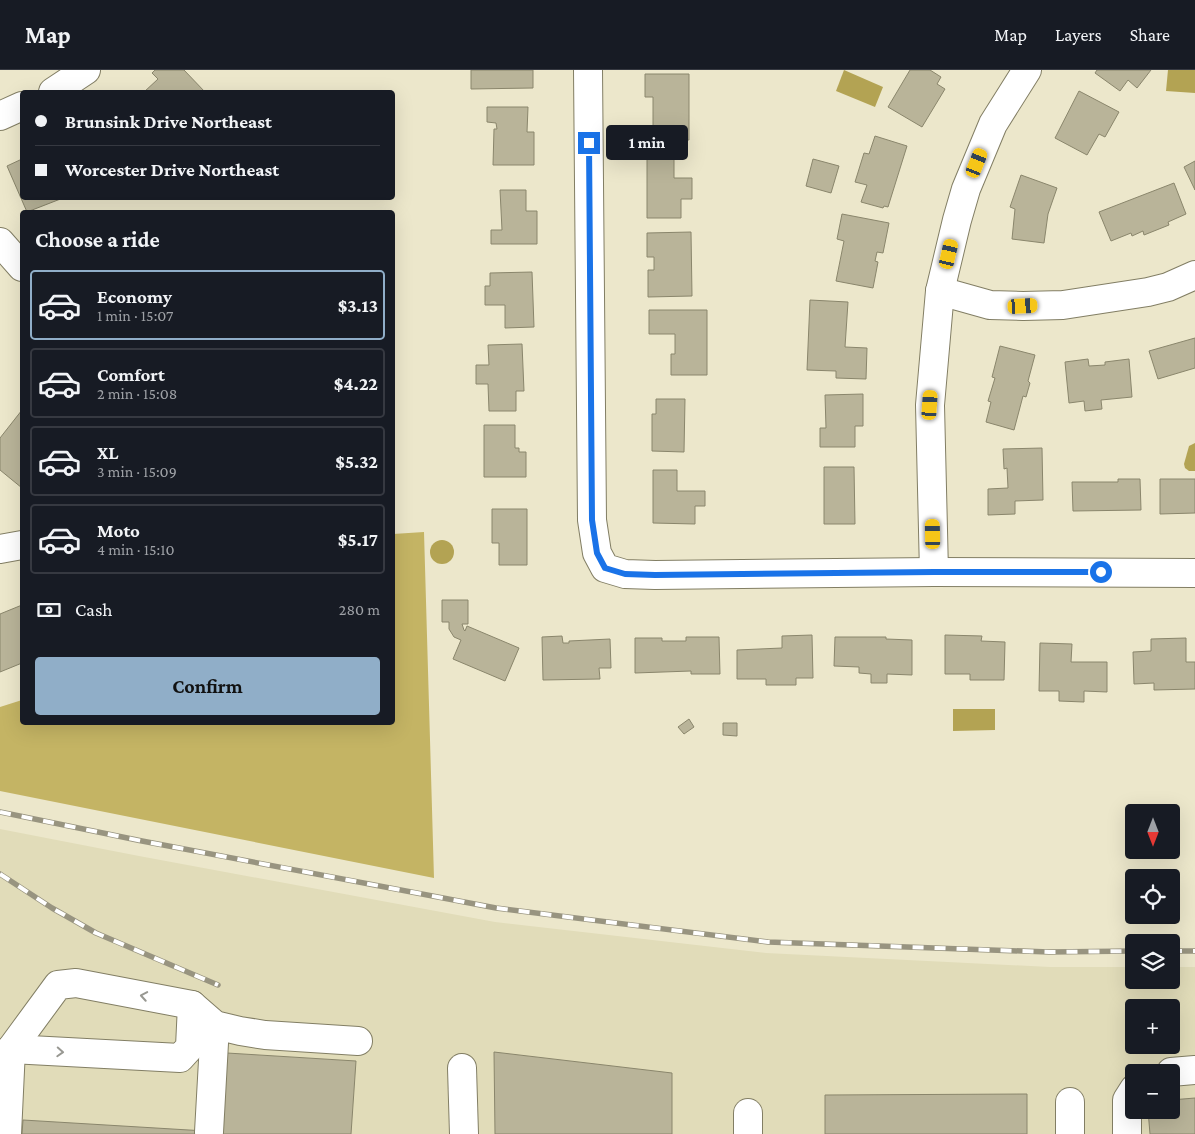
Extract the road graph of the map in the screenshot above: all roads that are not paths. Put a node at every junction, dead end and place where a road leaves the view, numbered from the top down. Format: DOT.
graph roads {
  1 [pos="86,70"];
  2 [pos="588,70"];
  3 [pos="1027,70"];
  4 [pos="56,90"];
  5 [pos="20,107"];
  6 [pos="0,116"];
  7 [pos="0,242"];
  8 [pos="20,264"];
  9 [pos="1195,275"];
  10 [pos="940,291"];
  11 [pos="20,545"];
  12 [pos="0,550"];
  13 [pos="934,572"];
  14 [pos="1195,573"];
  15 [pos="192,1005"];
  16 [pos="215,1025"];
  17 [pos="358,1041"];
  18 [pos="11,1049"];
  19 [pos="462,1068"];
  20 [pos="1195,1070"];
  21 [pos="1180,1071"];
  22 [pos="1070,1102"];
  23 [pos="1127,1119"];
  24 [pos="209,1132"];
  25 [pos="7,1134"];
  26 [pos="464,1134"];
  27 [pos="1070,1134"];
  28 [pos="1127,1134"];
  1 -- 4 [label="street"];
  2 -- 13 [label="street"];
  3 -- 10 [label="street"];
  5 -- 6 [label="street"];
  7 -- 8 [label="street"];
  9 -- 10 [label="street"];
  10 -- 13 [label="street"];
  11 -- 12 [label="street"];
  13 -- 14 [label="street"];
  15 -- 16 [label="street"];
  15 -- 18 [label="street, one-way"];
  18 -- 15 [label="street, one-way"];
  16 -- 17 [label="street"];
  16 -- 24 [label="street"];
  18 -- 25 [label="street"];
  19 -- 26 [label="street"];
  20 -- 21 [label="street"];
  22 -- 27 [label="street"];
  23 -- 28 [label="street"];
}
